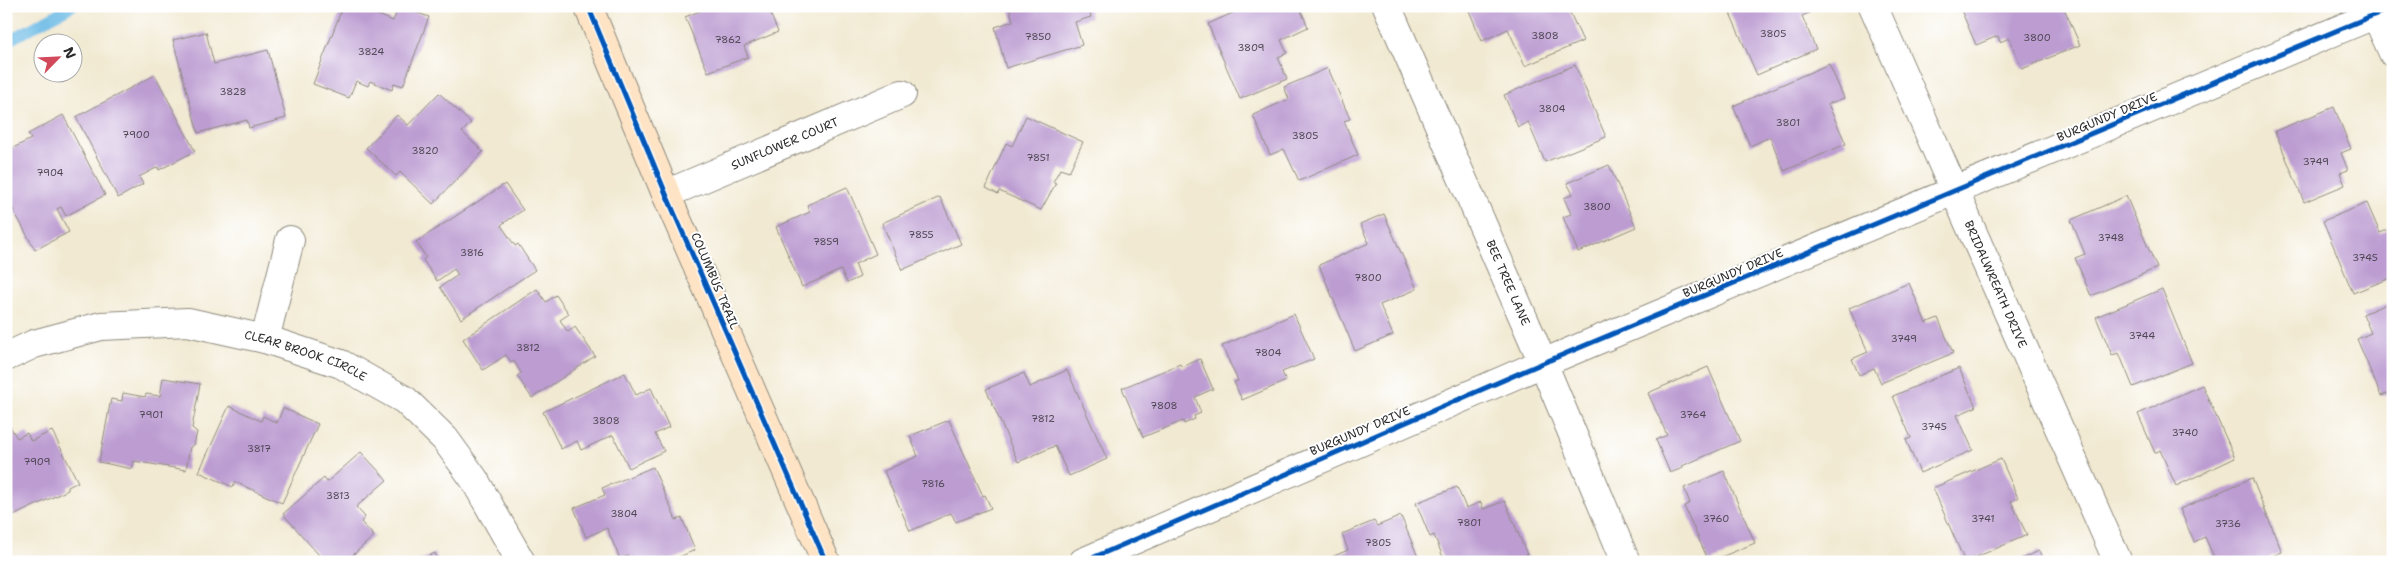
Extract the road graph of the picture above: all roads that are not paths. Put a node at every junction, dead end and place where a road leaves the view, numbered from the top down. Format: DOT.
graph roads {
  1 [pos="588,6"];
  2 [pos="1387,6"];
  3 [pos="1873,6"];
  4 [pos="2380,9"];
  5 [pos="2393,53"];
  6 [pos="902,94"];
  7 [pos="1956,191"];
  8 [pos="666,194"];
  9 [pos="290,240"];
  10 [pos="265,338"];
  11 [pos="6,357"];
  12 [pos="1542,363"];
  13 [pos="521,562"];
  14 [pos="826,562"];
  15 [pos="1083,562"];
  16 [pos="1626,562"];
  17 [pos="2118,562"];
  1 -- 8 [label="street, COLUMBUS TRAIL"];
  2 -- 12 [label="street, BEE TREE LANE"];
  3 -- 7 [label="street, BRIDALWREATH DRIVE"];
  4 -- 5 [label="street"];
  4 -- 7 [label="street, BURGUNDY DRIVE"];
  6 -- 8 [label="street, SUNFLOWER COURT"];
  7 -- 12 [label="street, BURGUNDY DRIVE"];
  7 -- 17 [label="street, BRIDALWREATH DRIVE"];
  8 -- 14 [label="street, COLUMBUS TRAIL"];
  9 -- 10 [label="street"];
  10 -- 11 [label="street, CLEAR BROOK CIRCLE"];
  10 -- 13 [label="street, CLEAR BROOK CIRCLE"];
  12 -- 15 [label="street, BURGUNDY DRIVE"];
  12 -- 16 [label="street, BEE TREE LANE"];
}
